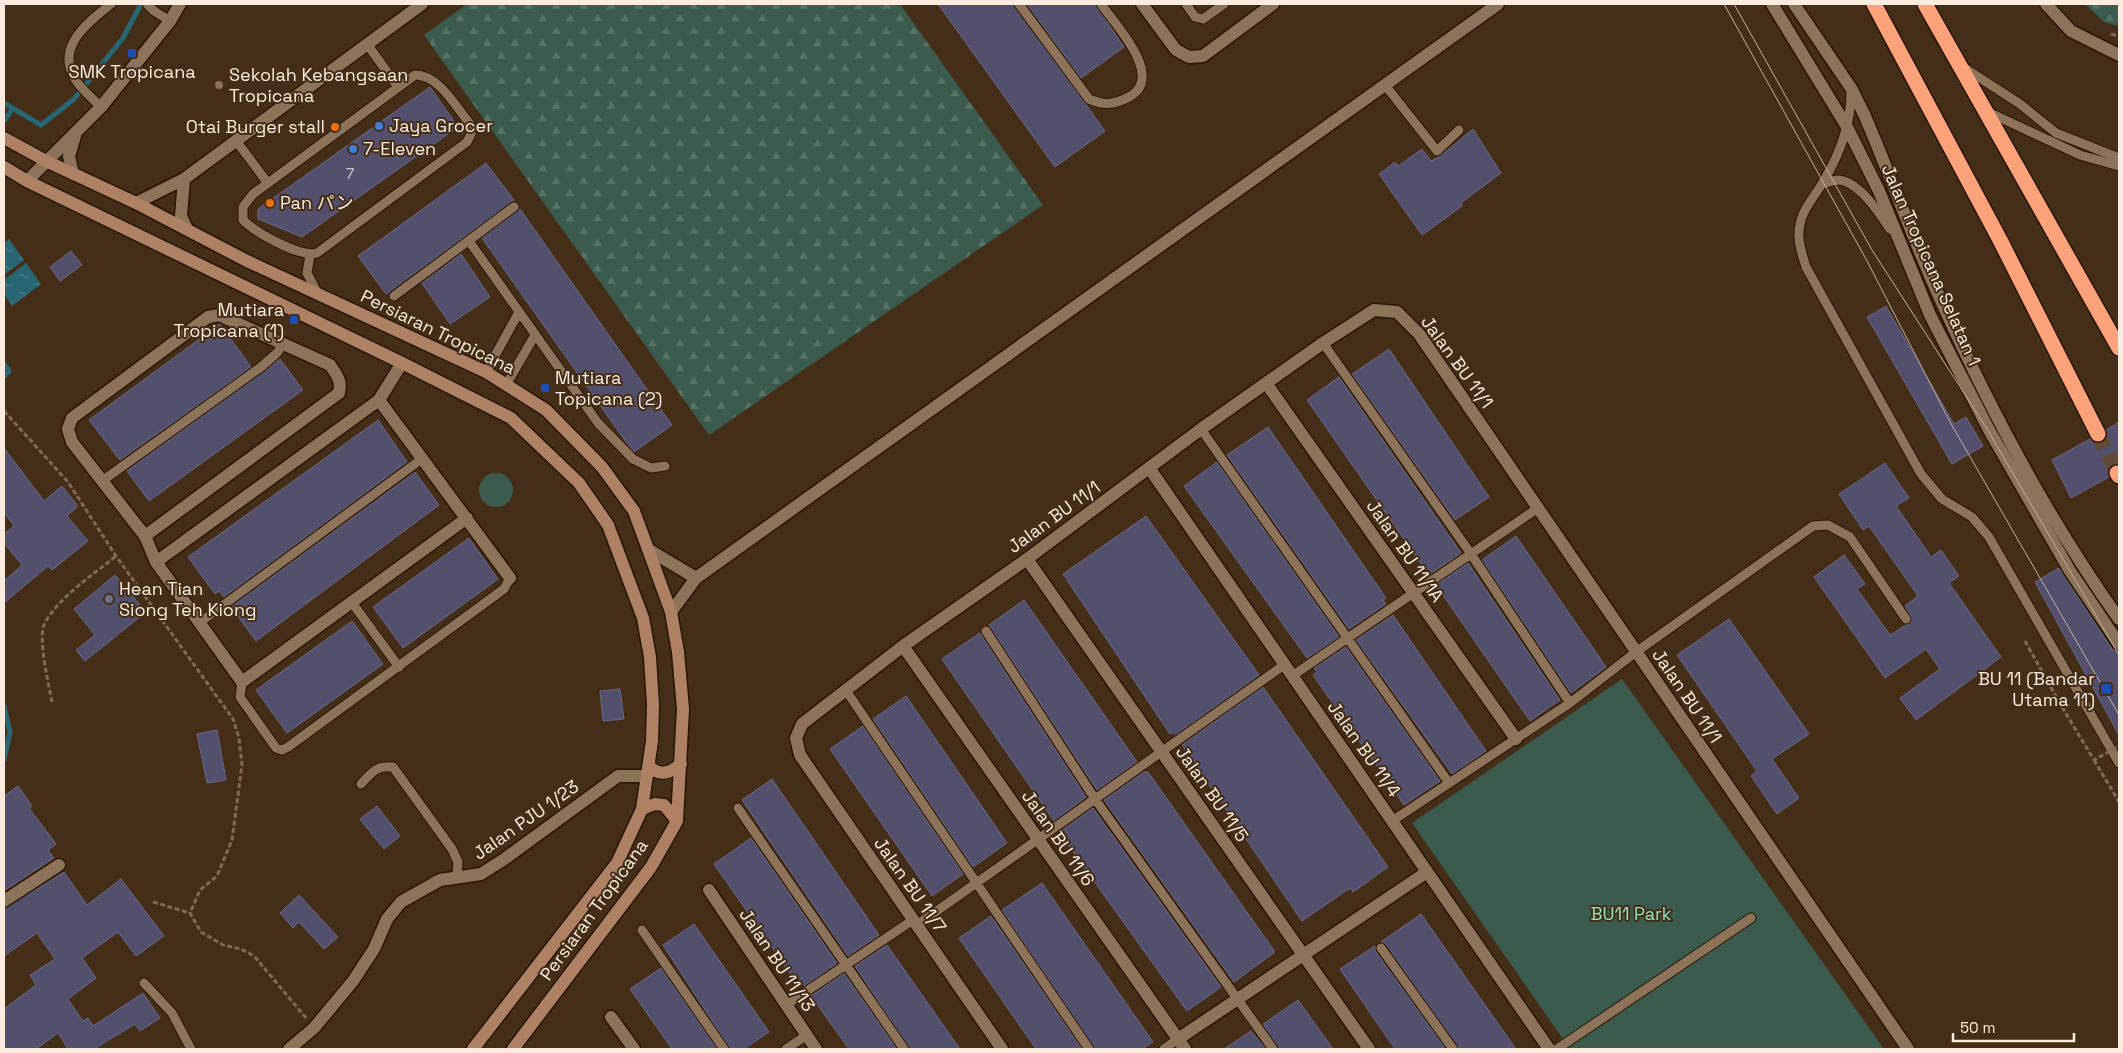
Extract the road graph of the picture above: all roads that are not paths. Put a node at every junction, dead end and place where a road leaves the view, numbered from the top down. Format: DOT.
graph roads {
  1 [pos="111,4"];
  2 [pos="148,4"];
  3 [pos="180,4"];
  4 [pos="422,4"];
  5 [pos="1019,4"];
  6 [pos="1100,4"];
  7 [pos="1142,4"];
  8 [pos="1186,4"];
  9 [pos="1224,4"];
  10 [pos="1273,4"];
  11 [pos="1498,4"];
  12 [pos="1772,4"];
  13 [pos="1794,4"];
  14 [pos="1874,4"];
  15 [pos="1925,4"];
  16 [pos="2046,4"];
  17 [pos="170,21"];
  18 [pos="366,44"];
  19 [pos="2119,54"];
  20 [pos="1961,65"];
  21 [pos="1385,85"];
  22 [pos="398,87"];
  23 [pos="1851,88"];
  24 [pos="101,107"];
  25 [pos="1988,112"];
  26 [pos="1847,127"];
  27 [pos="1459,130"];
  28 [pos="74,136"];
  29 [pos="4,138"];
  30 [pos="236,142"];
  31 [pos="2119,158"];
  32 [pos="46,161"];
  33 [pos="2119,166"];
  34 [pos="4,167"];
  35 [pos="73,174"];
  36 [pos="184,179"];
  37 [pos="27,181"];
  38 [pos="267,182"];
  39 [pos="1822,184"];
  40 [pos="136,203"];
  41 [pos="514,207"];
  42 [pos="186,229"];
  43 [pos="469,242"];
  44 [pos="1900,242"];
  45 [pos="310,255"];
  46 [pos="318,294"];
  47 [pos="394,296"];
  48 [pos="519,312"];
  49 [pos="535,335"];
  50 [pos="1323,343"];
  51 [pos="283,344"];
  52 [pos="2119,348"];
  53 [pos="402,363"];
  54 [pos="486,372"];
  55 [pos="1266,383"];
  56 [pos="506,385"];
  57 [pos="379,400"];
  58 [pos="1201,430"];
  59 [pos="2098,434"];
  60 [pos="423,458"];
  61 [pos="665,466"];
  62 [pos="1150,469"];
  63 [pos="102,481"];
  64 [pos="1538,508"];
  65 [pos="467,518"];
  66 [pos="145,536"];
  67 [pos="649,550"];
  68 [pos="1470,554"];
  69 [pos="1027,559"];
  70 [pos="156,562"];
  71 [pos="510,578"];
  72 [pos="696,578"];
  73 [pos="1413,593"];
  74 [pos="353,604"];
  75 [pos="671,612"];
  76 [pos="1906,619"];
  77 [pos="2119,619"];
  78 [pos="199,623"];
  79 [pos="986,631"];
  80 [pos="1347,638"];
  81 [pos="2119,644"];
  82 [pos="903,646"];
  83 [pos="1636,652"];
  84 [pos="1284,665"];
  85 [pos="399,667"];
  86 [pos="1292,676"];
  87 [pos="242,682"];
  88 [pos="845,689"];
  89 [pos="1570,702"];
  90 [pos="796,738"];
  91 [pos="1516,739"];
  92 [pos="1161,751"];
  93 [pos="2119,762"];
  94 [pos="681,764"];
  95 [pos="648,771"];
  96 [pos="1450,783"];
  97 [pos="361,784"];
  98 [pos="1095,799"];
  99 [pos="738,808"];
  100 [pos="642,809"];
  101 [pos="677,820"];
  102 [pos="1392,821"];
  103 [pos="1039,840"];
  104 [pos="59,865"];
  105 [pos="1427,872"];
  106 [pos="457,876"];
  107 [pos="977,883"];
  108 [pos="709,890"];
  109 [pos="4,901"];
  110 [pos="1751,918"];
  111 [pos="915,923"];
  112 [pos="642,930"];
  113 [pos="1381,948"];
  114 [pos="1303,955"];
  115 [pos="845,966"];
  116 [pos="144,982"];
  117 [pos="1238,999"];
  118 [pos="786,1005"];
  119 [pos="611,1017"];
  120 [pos="807,1035"];
  121 [pos="1182,1044"];
  122 [pos="191,1049"];
  123 [pos="289,1049"];
  124 [pos="473,1049"];
  125 [pos="513,1049"];
  126 [pos="634,1049"];
  127 [pos="724,1049"];
  128 [pos="786,1049"];
  129 [pos="816,1049"];
  130 [pos="904,1049"];
  131 [pos="1002,1049"];
  132 [pos="1089,1049"];
  133 [pos="1164,1049"];
  134 [pos="1273,1049"];
  135 [pos="1369,1049"];
  136 [pos="1453,1049"];
  137 [pos="1549,1049"];
  138 [pos="1557,1049"];
  139 [pos="1908,1049"];
  1 -- 24 [label="lane"];
  2 -- 17 [label="lane"];
  3 -- 17 [label="street"];
  4 -- 18 [label="street"];
  5 -- 6 [label="lane"];
  7 -- 10 [label="street"];
  8 -- 9 [label="lane"];
  11 -- 21 [label="street"];
  12 -- 26 [label="street, Jalan Tropicana Selatan 1"];
  13 -- 23 [label="street, Jalan Tropicana Selatan 1"];
  14 -- 59 [label="highway"];
  15 -- 20 [label="highway"];
  16 -- 19 [label="street"];
  17 -- 24 [label="street"];
  18 -- 22 [label="lane"];
  18 -- 30 [label="street"];
  20 -- 25 [label="highway"];
  20 -- 31 [label="lane"];
  21 -- 27 [label="lane"];
  21 -- 72 [label="street"];
  22 -- 38 [label="lane"];
  22 -- 45 [label="lane"];
  23 -- 26 [label="lane"];
  23 -- 77 [label="street, Jalan Tropicana Selatan 1"];
  24 -- 28 [label="street"];
  25 -- 33 [label="lane"];
  25 -- 52 [label="highway"];
  26 -- 39 [label="lane"];
  26 -- 44 [label="street, Jalan Tropicana Selatan 1"];
  28 -- 32 [label="street"];
  28 -- 35 [label="street"];
  29 -- 32 [label="main road, Persiaran Tropicana"];
  30 -- 36 [label="street"];
  30 -- 38 [label="lane"];
  32 -- 35 [label="main road, Persiaran Tropicana"];
  32 -- 37 [label="street"];
  34 -- 37 [label="main road, Persiaran Tropicana"];
  35 -- 40 [label="main road, Persiaran Tropicana"];
  36 -- 40 [label="street"];
  36 -- 42 [label="street"];
  37 -- 53 [label="main road, Persiaran Tropicana"];
  38 -- 45 [label="lane"];
  39 -- 44 [label="lane"];
  39 -- 93 [label="lane"];
  40 -- 42 [label="main road, Persiaran Tropicana"];
  41 -- 43 [label="lane"];
  42 -- 46 [label="main road, Persiaran Tropicana"];
  43 -- 47 [label="lane"];
  43 -- 48 [label="lane"];
  44 -- 81 [label="street, Jalan Tropicana Selatan 1"];
  45 -- 46 [label="lane"];
  46 -- 54 [label="main road, Persiaran Tropicana"];
  48 -- 49 [label="lane"];
  48 -- 54 [label="lane"];
  49 -- 56 [label="lane"];
  49 -- 61 [label="lane"];
  50 -- 55 [label="street, Jalan BU 11/1"];
  50 -- 64 [label="street, Jalan BU 11/1"];
  50 -- 68 [label="lane"];
  51 -- 63 [label="lane"];
  51 -- 63 [label="street"];
  51 -- 66 [label="street"];
  53 -- 57 [label="street"];
  53 -- 95 [label="main road, Persiaran Tropicana"];
  54 -- 56 [label="main road, Persiaran Tropicana"];
  55 -- 58 [label="street, Jalan BU 11/1"];
  55 -- 73 [label="street, Jalan BU 11/1A"];
  56 -- 67 [label="main road, Persiaran Tropicana"];
  57 -- 60 [label="street"];
  57 -- 70 [label="street"];
  58 -- 62 [label="street, Jalan BU 11/1"];
  58 -- 80 [label="lane"];
  60 -- 65 [label="street"];
  60 -- 78 [label="lane"];
  62 -- 69 [label="street, Jalan BU 11/1"];
  62 -- 84 [label="street, Jalan BU 11/4"];
  63 -- 66 [label="street"];
  64 -- 68 [label="lane"];
  64 -- 83 [label="street, Jalan BU 11/1"];
  65 -- 71 [label="street"];
  65 -- 74 [label="street"];
  66 -- 70 [label="street"];
  67 -- 72 [label="street"];
  67 -- 75 [label="main road, Persiaran Tropicana"];
  68 -- 73 [label="lane"];
  68 -- 89 [label="lane"];
  69 -- 82 [label="street, Jalan BU 11/1"];
  69 -- 92 [label="street, Jalan BU 11/5"];
  70 -- 78 [label="street"];
  71 -- 85 [label="lane"];
  72 -- 75 [label="street"];
  73 -- 80 [label="lane"];
  73 -- 91 [label="street, Jalan BU 11/1A"];
  74 -- 85 [label="lane"];
  74 -- 87 [label="street"];
  75 -- 94 [label="main road, Persiaran Tropicana"];
  76 -- 83 [label="lane"];
  78 -- 87 [label="street"];
  79 -- 98 [label="lane"];
  80 -- 86 [label="lane"];
  80 -- 96 [label="lane"];
  82 -- 88 [label="street, Jalan BU 11/1"];
  82 -- 103 [label="street, Jalan BU 11/6"];
  83 -- 89 [label="lane"];
  83 -- 139 [label="street, Jalan BU 11/1"];
  84 -- 86 [label="street, Jalan BU 11/4"];
  84 -- 92 [label="lane"];
  85 -- 87 [label="lane"];
  86 -- 102 [label="street, Jalan BU 11/4"];
  88 -- 90 [label="street, Jalan BU 11/1"];
  88 -- 107 [label="lane"];
  89 -- 91 [label="lane"];
  90 -- 111 [label="street, Jalan BU 11/7"];
  91 -- 96 [label="lane"];
  92 -- 98 [label="lane"];
  92 -- 114 [label="street, Jalan BU 11/5"];
  94 -- 95 [label="main road"];
  94 -- 101 [label="main road, Persiaran Tropicana"];
  95 -- 100 [label="main road, Persiaran Tropicana"];
  95 -- 106 [label="street, Jalan PJU 1/23"];
  96 -- 102 [label="lane"];
  97 -- 106 [label="lane"];
  98 -- 103 [label="lane"];
  98 -- 117 [label="lane"];
  99 -- 115 [label="lane"];
  100 -- 101 [label="main road"];
  100 -- 124 [label="main road, Persiaran Tropicana"];
  101 -- 125 [label="main road, Persiaran Tropicana"];
  102 -- 105 [label="street, Jalan BU 11/4"];
  103 -- 107 [label="lane"];
  103 -- 121 [label="street, Jalan BU 11/6"];
  104 -- 109 [label="street"];
  105 -- 114 [label="street"];
  105 -- 137 [label="street, Jalan BU 11/4"];
  106 -- 123 [label="street, Jalan PJU 1/23"];
  107 -- 111 [label="lane"];
  107 -- 132 [label="lane"];
  108 -- 118 [label="street, Jalan BU 11/13"];
  110 -- 138 [label="lane"];
  111 -- 115 [label="lane"];
  111 -- 131 [label="street, Jalan BU 11/7"];
  112 -- 127 [label="lane"];
  113 -- 136 [label="lane"];
  114 -- 117 [label="street"];
  114 -- 135 [label="street, Jalan BU 11/5"];
  115 -- 118 [label="lane"];
  115 -- 130 [label="lane"];
  116 -- 122 [label="lane"];
  117 -- 121 [label="street"];
  117 -- 134 [label="lane"];
  118 -- 120 [label="street, Jalan BU 11/13"];
  119 -- 126 [label="street"];
  120 -- 128 [label="lane"];
  120 -- 129 [label="street, Jalan BU 11/13"];
  121 -- 133 [label="lane"];
}
